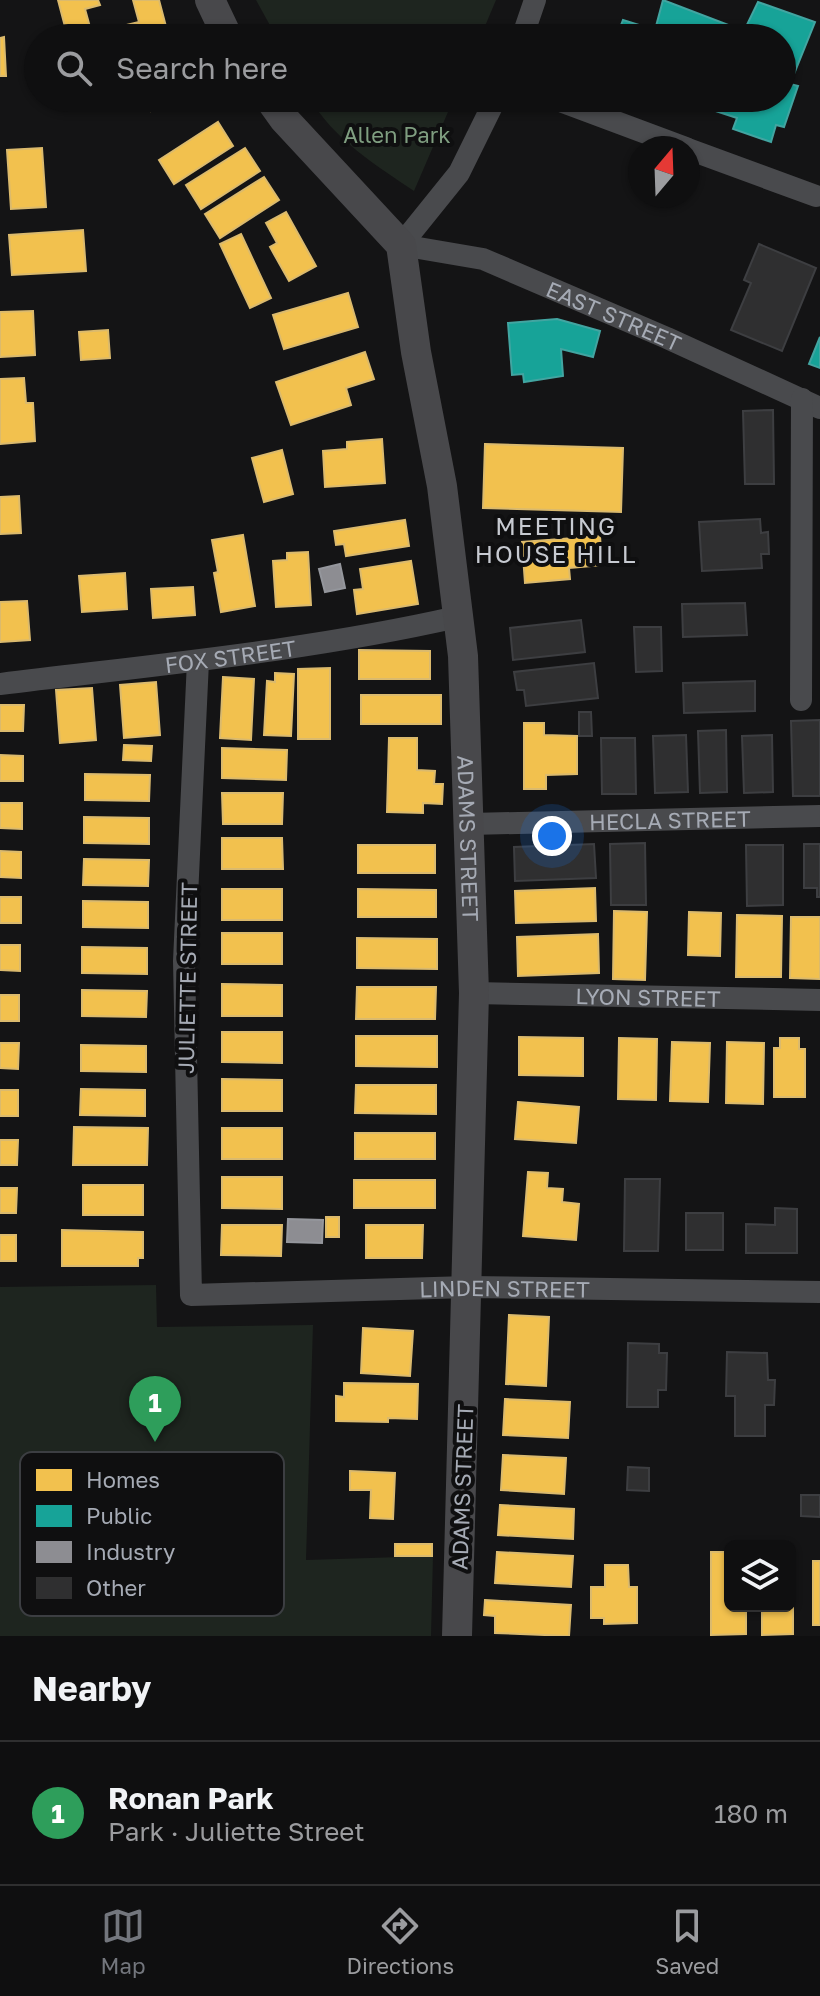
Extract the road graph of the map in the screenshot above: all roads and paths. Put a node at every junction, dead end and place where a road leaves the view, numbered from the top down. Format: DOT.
graph roads {
  1 [pos="210,0"];
  2 [pos="535,0"];
  3 [pos="221,24"];
  4 [pos="527,24"];
  5 [pos="279,112"];
  6 [pos="489,112"];
  7 [pos="590,112"];
  8 [pos="655,136"];
  9 [pos="700,153"];
  10 [pos="816,196"];
  11 [pos="401,245"];
  12 [pos="811,403"];
  13 [pos="457,617"];
  14 [pos="198,661"];
  15 [pos="0,684"];
  16 [pos="801,700"];
  17 [pos="820,816"];
  18 [pos="470,824"];
  19 [pos="474,993"];
  20 [pos="820,1000"];
  21 [pos="468,1287"];
  22 [pos="820,1292"];
  23 [pos="191,1295"];
  24 [pos="457,1636"];
  1 -- 3 [label="main road"];
  2 -- 4 [label="street"];
  5 -- 11 [label="main road"];
  6 -- 11 [label="street"];
  7 -- 8 [label="street"];
  9 -- 10 [label="street"];
  11 -- 12 [label="street, EAST STREET"];
  11 -- 13 [label="main road, ADAMS STREET"];
  12 -- 16 [label="street"];
  13 -- 14 [label="street, FOX STREET"];
  13 -- 18 [label="main road, ADAMS STREET"];
  14 -- 15 [label="street, FOX STREET"];
  14 -- 23 [label="street, JULIETTE STREET"];
  17 -- 18 [label="street, HECLA STREET"];
  18 -- 19 [label="main road, ADAMS STREET"];
  19 -- 20 [label="street, LYON STREET"];
  19 -- 21 [label="main road, ADAMS STREET"];
  21 -- 22 [label="street, LINDEN STREET"];
  21 -- 23 [label="street, LINDEN STREET"];
  21 -- 24 [label="main road, ADAMS STREET"];
}
